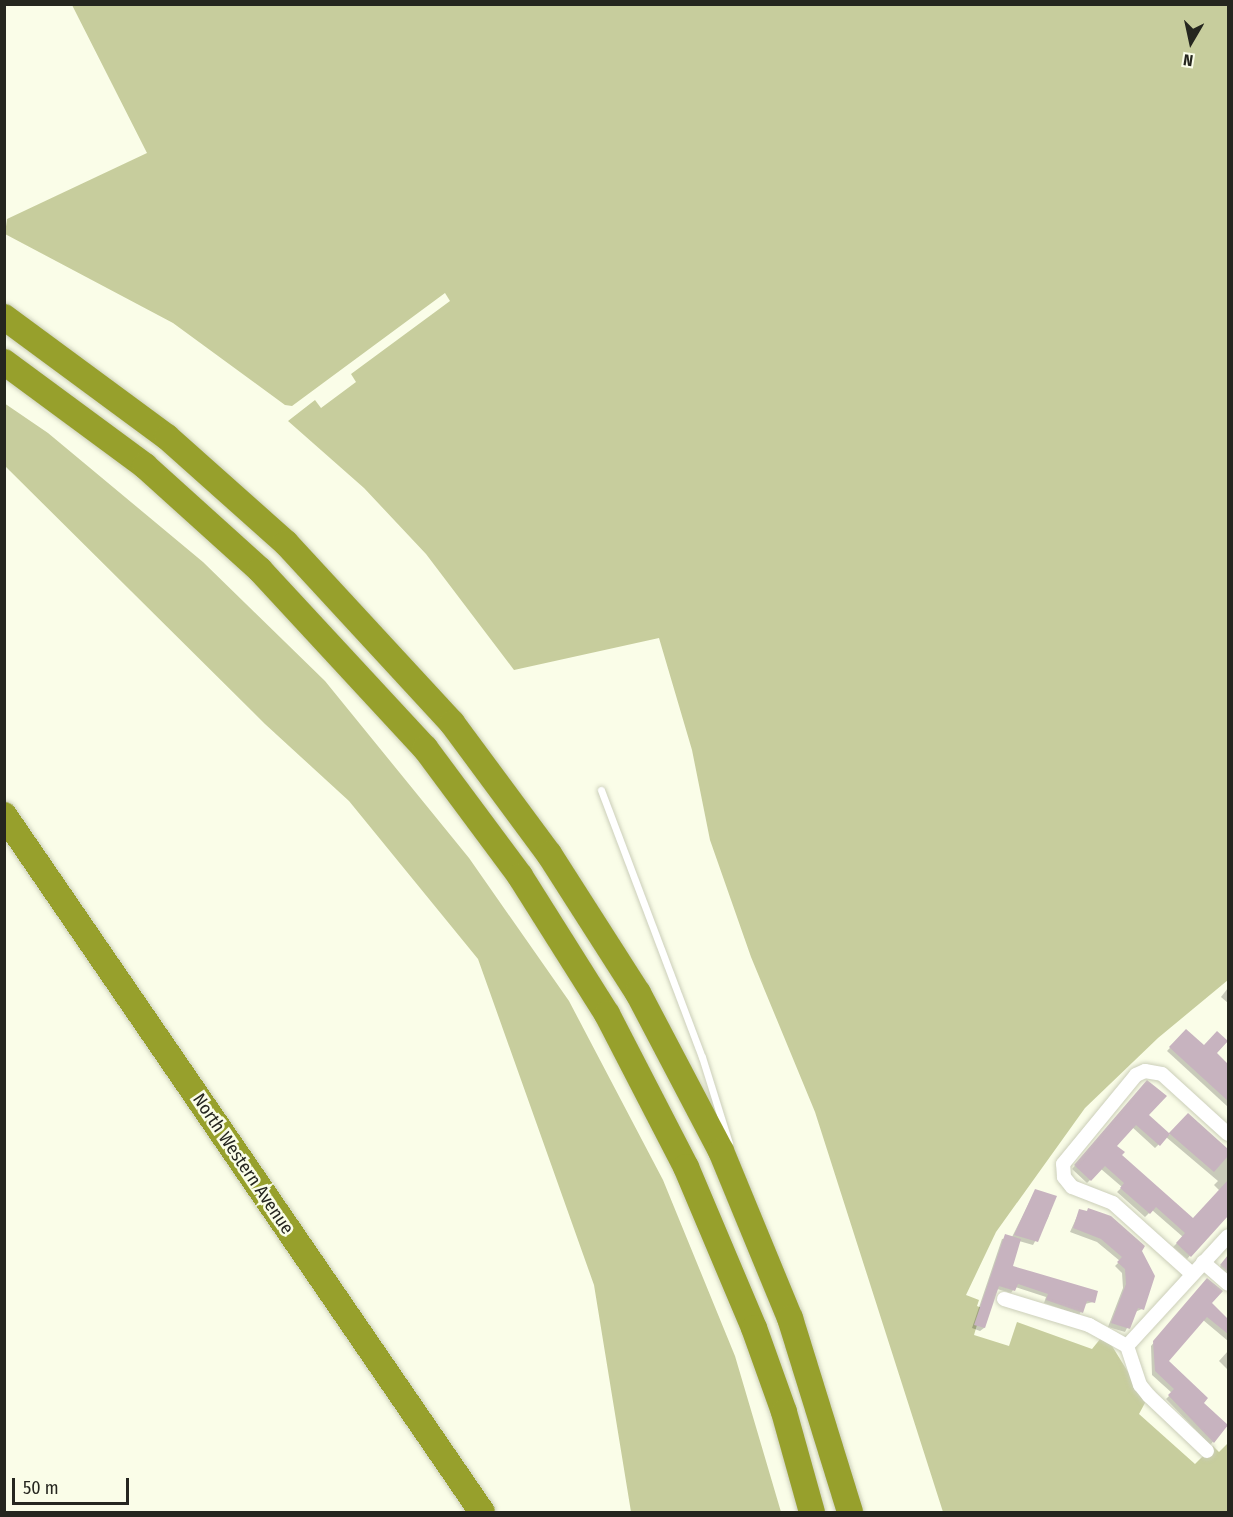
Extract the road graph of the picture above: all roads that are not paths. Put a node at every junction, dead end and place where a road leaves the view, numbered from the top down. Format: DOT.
graph roads {
  1 [pos="4,317"];
  2 [pos="4,362"];
  3 [pos="602,790"];
  4 [pos="4,814"];
  5 [pos="1228,1134"];
  6 [pos="758,1234"];
  7 [pos="1228,1236"];
  8 [pos="1203,1262"];
  9 [pos="1192,1274"];
  10 [pos="1228,1284"];
  11 [pos="1004,1299"];
  12 [pos="1127,1346"];
  13 [pos="1207,1451"];
  14 [pos="482,1512"];
  15 [pos="812,1512"];
  16 [pos="850,1512"];
  1 -- 6 [label="highway"];
  2 -- 15 [label="highway"];
  3 -- 6 [label="lane"];
  4 -- 14 [label="highway, North Western Avenue"];
  5 -- 9 [label="street"];
  6 -- 16 [label="highway"];
  7 -- 8 [label="street"];
  8 -- 9 [label="street"];
  8 -- 10 [label="street"];
  9 -- 12 [label="street"];
  11 -- 12 [label="street"];
  12 -- 13 [label="street"];
}
